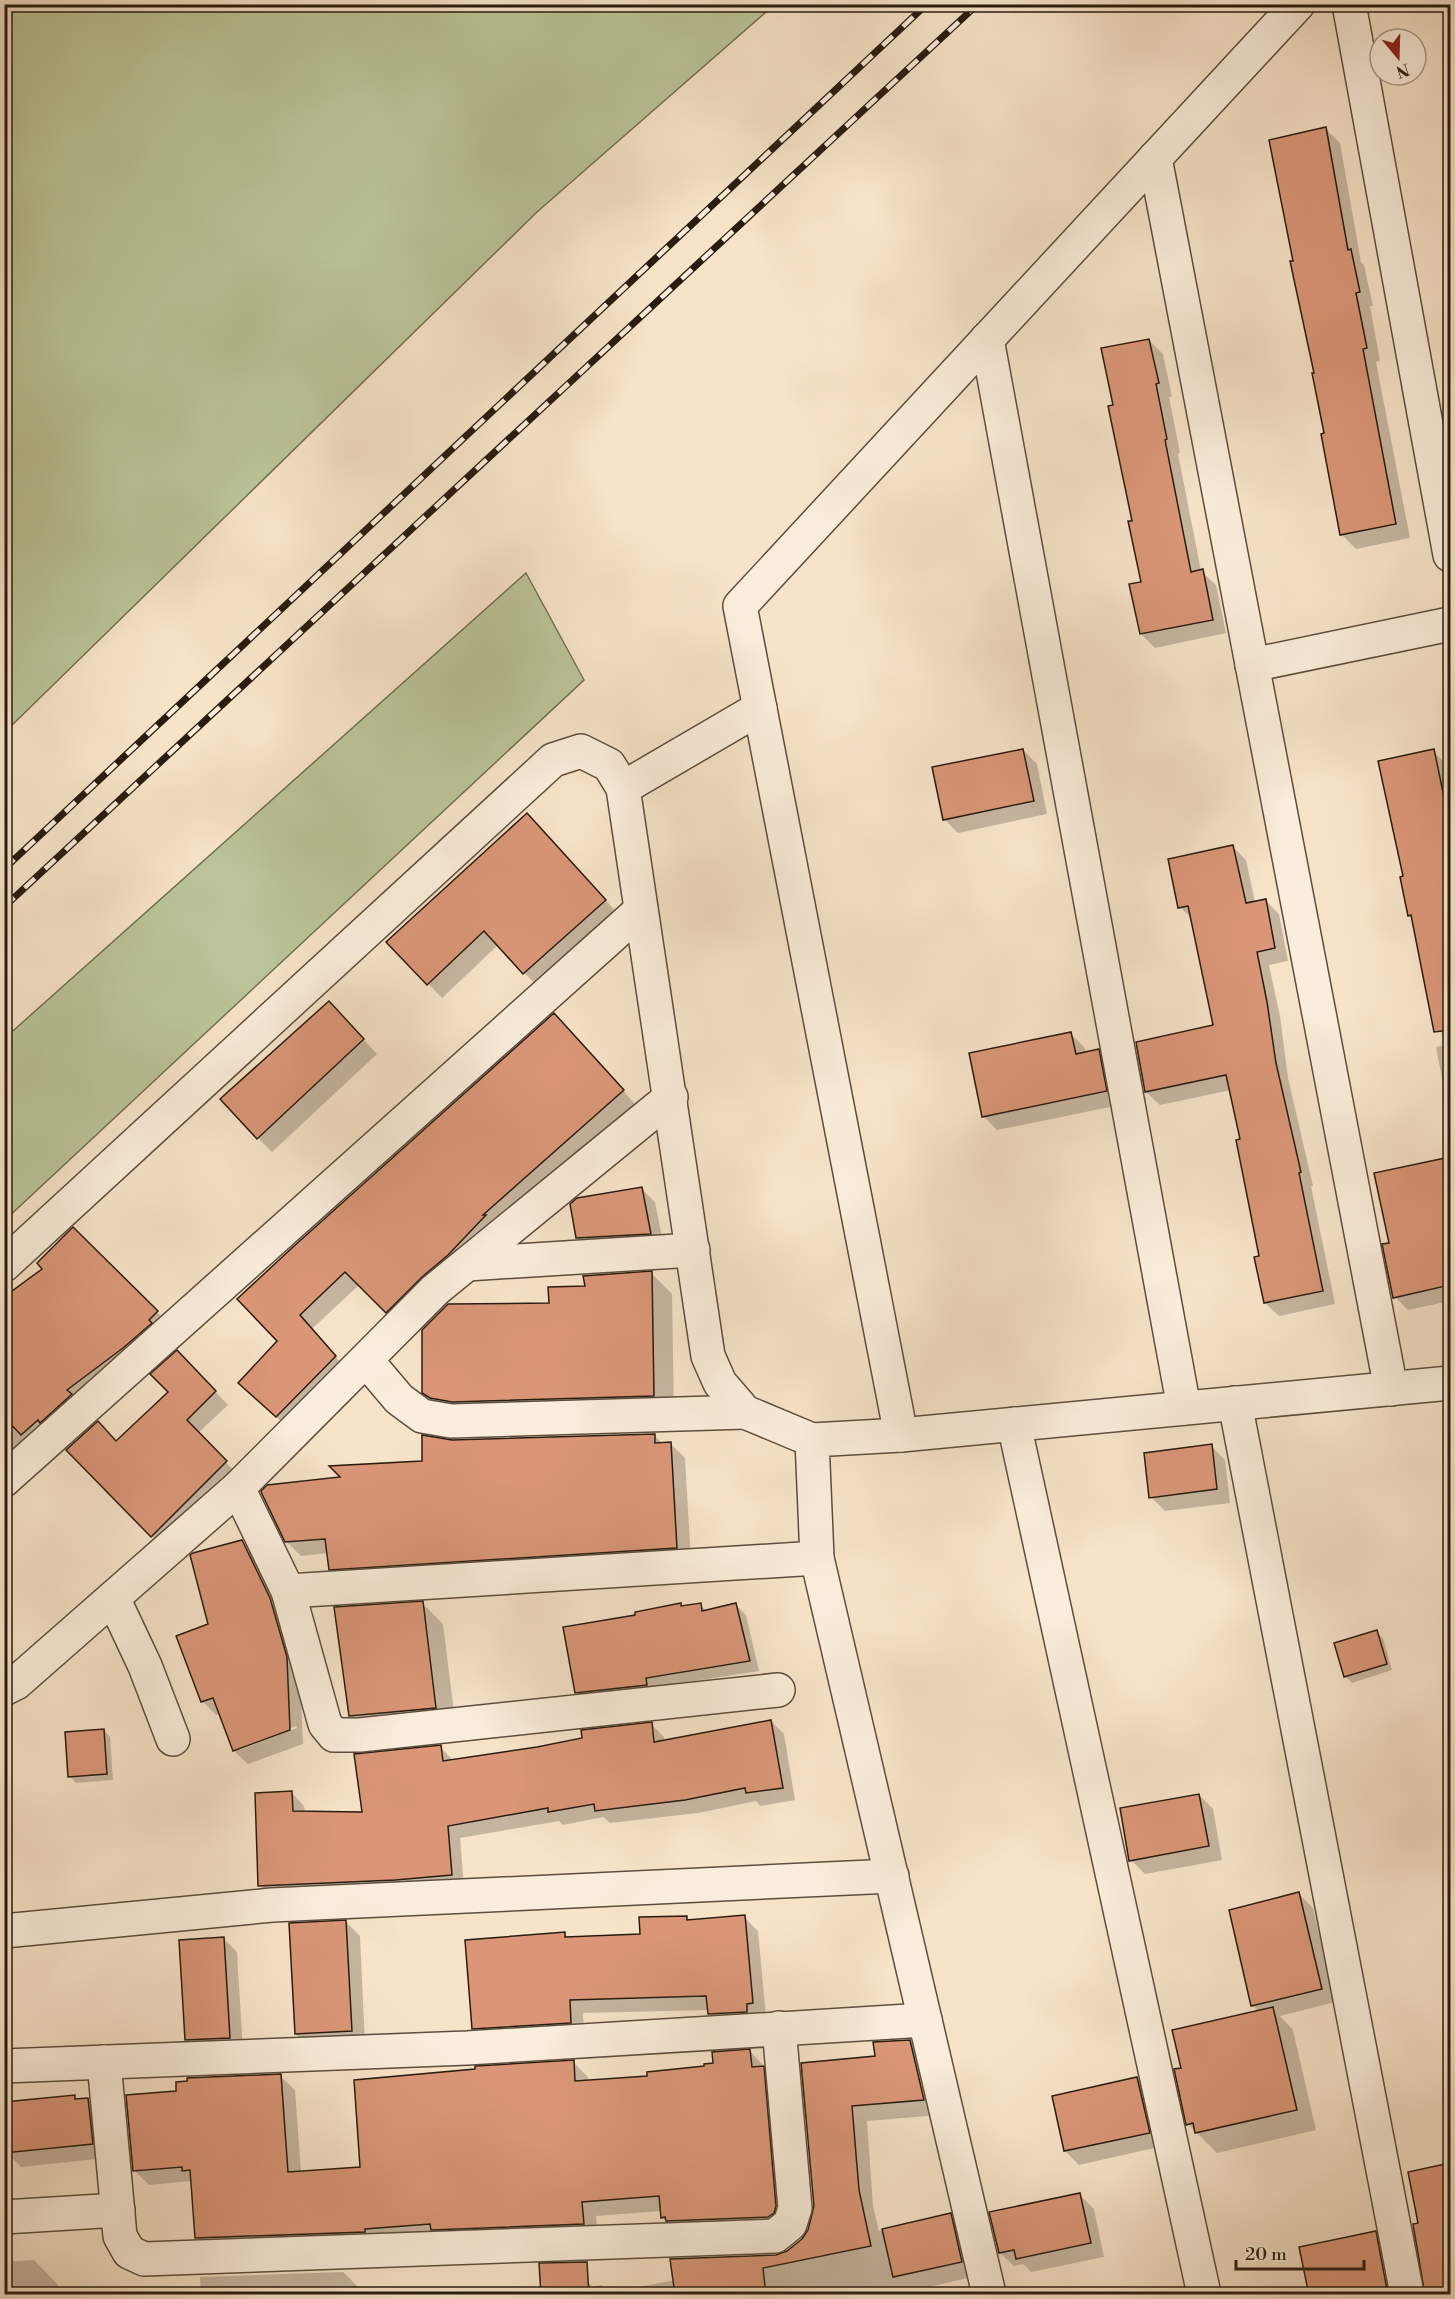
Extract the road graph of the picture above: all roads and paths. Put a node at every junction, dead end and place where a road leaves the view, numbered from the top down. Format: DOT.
graph roads {
  1 [pos="1298,4"];
  2 [pos="1349,4"];
  3 [pos="1155,158"];
  4 [pos="987,339"];
  5 [pos="1450,555"];
  6 [pos="1450,624"];
  7 [pos="1252,665"];
  8 [pos="760,708"];
  9 [pos="623,788"];
  10 [pos="641,910"];
  11 [pos="670,1097"];
  12 [pos="693,1250"];
  13 [pos="467,1264"];
  14 [pos="4,1265"];
  15 [pos="366,1360"];
  16 [pos="1450,1383"];
  17 [pos="1390,1389"];
  18 [pos="1235,1403"];
  19 [pos="1184,1408"];
  20 [pos="745,1412"];
  21 [pos="1014,1425"];
  22 [pos="901,1435"];
  23 [pos="812,1440"];
  24 [pos="4,1480"];
  25 [pos="238,1488"];
  26 [pos="817,1558"];
  27 [pos="288,1591"];
  28 [pos="113,1598"];
  29 [pos="4,1689"];
  30 [pos="778,1690"];
  31 [pos="173,1739"];
  32 [pos="892,1876"];
  33 [pos="4,1931"];
  34 [pos="926,2020"];
  35 [pos="779,2028"];
  36 [pos="104,2062"];
  37 [pos="4,2066"];
  38 [pos="118,2211"];
  39 [pos="4,2217"];
  40 [pos="989,2295"];
  41 [pos="1204,2295"];
  42 [pos="1407,2295"];
  1 -- 3 [label="street"];
  2 -- 5 [label="street"];
  3 -- 4 [label="street"];
  3 -- 7 [label="street"];
  4 -- 8 [label="street"];
  4 -- 19 [label="street"];
  6 -- 7 [label="street"];
  7 -- 17 [label="street"];
  8 -- 9 [label="street"];
  8 -- 22 [label="street"];
  9 -- 10 [label="street"];
  9 -- 14 [label="street"];
  10 -- 11 [label="street"];
  10 -- 24 [label="street"];
  11 -- 12 [label="street"];
  11 -- 13 [label="street"];
  12 -- 13 [label="street"];
  12 -- 20 [label="street"];
  13 -- 15 [label="street"];
  15 -- 20 [label="street"];
  15 -- 25 [label="street"];
  16 -- 17 [label="street"];
  17 -- 18 [label="street"];
  18 -- 19 [label="street"];
  18 -- 42 [label="street"];
  19 -- 21 [label="street"];
  20 -- 23 [label="street"];
  21 -- 22 [label="street"];
  21 -- 41 [label="street"];
  22 -- 23 [label="street"];
  23 -- 26 [label="street"];
  25 -- 27 [label="street"];
  25 -- 28 [label="street"];
  26 -- 27 [label="street"];
  26 -- 32 [label="street"];
  27 -- 30 [label="street"];
  28 -- 29 [label="street"];
  28 -- 31 [label="street"];
  32 -- 33 [label="street"];
  32 -- 34 [label="street"];
  34 -- 35 [label="street"];
  34 -- 40 [label="street"];
  35 -- 36 [label="street"];
  35 -- 38 [label="street"];
  36 -- 37 [label="street"];
  36 -- 38 [label="street"];
  38 -- 39 [label="street"];
}
